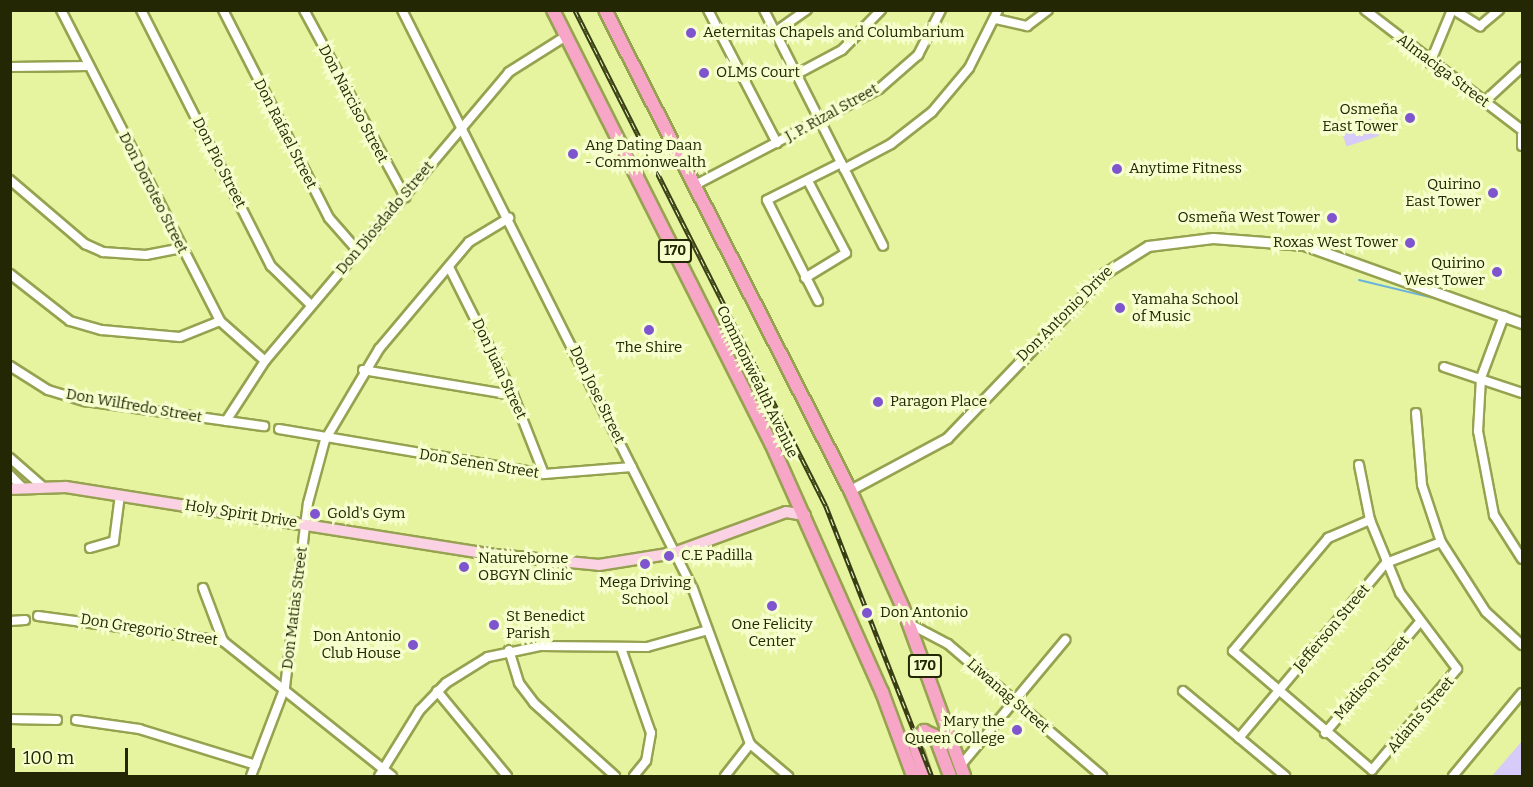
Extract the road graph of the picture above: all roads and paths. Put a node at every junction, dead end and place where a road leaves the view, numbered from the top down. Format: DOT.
graph roads {
  1 [pos="61,10"];
  2 [pos="141,10"];
  3 [pos="223,10"];
  4 [pos="304,10"];
  5 [pos="402,10"];
  6 [pos="552,10"];
  7 [pos="605,10"];
  8 [pos="708,10"];
  9 [pos="764,10"];
  10 [pos="807,10"];
  11 [pos="881,10"];
  12 [pos="942,10"];
  13 [pos="998,10"];
  14 [pos="1048,10"];
  15 [pos="1365,10"];
  16 [pos="1453,10"];
  17 [pos="1499,10"];
  18 [pos="996,19"];
  19 [pos="775,32"];
  20 [pos="566,36"];
  21 [pos="1430,63"];
  22 [pos="89,66"];
  23 [pos="10,67"];
  24 [pos="1522,67"];
  25 [pos="797,74"];
  26 [pos="1484,102"];
  27 [pos="821,121"];
  28 [pos="462,126"];
  29 [pos="1522,130"];
  30 [pos="1522,135"];
  31 [pos="777,143"];
  32 [pos="1522,146"];
  33 [pos="843,166"];
  34 [pos="10,180"];
  35 [pos="808,180"];
  36 [pos="695,185"];
  37 [pos="405,197"];
  38 [pos="509,218"];
  39 [pos="883,246"];
  40 [pos="181,248"];
  41 [pos="358,251"];
  42 [pos="449,267"];
  43 [pos="12,278"];
  44 [pos="805,278"];
  45 [pos="818,301"];
  46 [pos="311,305"];
  47 [pos="1504,316"];
  48 [pos="220,321"];
  49 [pos="1522,323"];
  50 [pos="265,361"];
  51 [pos="10,366"];
  52 [pos="1444,367"];
  53 [pos="363,370"];
  54 [pos="1481,378"];
  55 [pos="1522,393"];
  56 [pos="513,395"];
  57 [pos="1416,413"];
  58 [pos="226,422"];
  59 [pos="264,426"];
  60 [pos="279,429"];
  61 [pos="325,440"];
  62 [pos="10,458"];
  63 [pos="1359,465"];
  64 [pos="632,467"];
  65 [pos="544,474"];
  66 [pos="10,475"];
  67 [pos="41,485"];
  68 [pos="16,488"];
  69 [pos="850,490"];
  70 [pos="120,495"];
  71 [pos="796,495"];
  72 [pos="786,512"];
  73 [pos="805,515"];
  74 [pos="1370,520"];
  75 [pos="305,525"];
  76 [pos="1441,542"];
  77 [pos="90,548"];
  78 [pos="674,553"];
  79 [pos="1522,559"];
  80 [pos="1386,563"];
  81 [pos="203,588"];
  82 [pos="38,616"];
  83 [pos="25,620"];
  84 [pos="10,621"];
  85 [pos="908,623"];
  86 [pos="1419,623"];
  87 [pos="708,630"];
  88 [pos="1065,640"];
  89 [pos="223,641"];
  90 [pos="1522,645"];
  91 [pos="621,648"];
  92 [pos="509,650"];
  93 [pos="285,687"];
  94 [pos="1183,691"];
  95 [pos="437,692"];
  96 [pos="1278,693"];
  97 [pos="1522,693"];
  98 [pos="1014,704"];
  99 [pos="10,719"];
  100 [pos="57,720"];
  101 [pos="76,720"];
  102 [pos="1325,732"];
  103 [pos="1239,738"];
  104 [pos="750,744"];
  105 [pos="256,765"];
  106 [pos="962,771"];
  107 [pos="381,773"];
  108 [pos="251,777"];
  109 [pos="392,777"];
  110 [pos="507,777"];
  111 [pos="615,777"];
  112 [pos="634,777"];
  113 [pos="724,777"];
  114 [pos="788,777"];
  115 [pos="913,777"];
  116 [pos="925,777"];
  117 [pos="950,777"];
  118 [pos="1102,777"];
  119 [pos="1285,777"];
  120 [pos="1453,777"];
  1 -- 22 [label="street, Don Doroteo Street"];
  2 -- 46 [label="street, Don Pio Street"];
  3 -- 41 [label="street, Don Rafael Street"];
  4 -- 37 [label="street, Don Narciso Street"];
  5 -- 28 [label="street, Don Jose Street"];
  6 -- 20 [label="main road, Commonwealth Avenue / 170"];
  7 -- 36 [label="main road, 170"];
  8 -- 31 [label="street"];
  9 -- 19 [label="street"];
  10 -- 19 [label="street"];
  11 -- 25 [label="street"];
  12 -- 27 [label="street, J. P. Rizal Street"];
  13 -- 18 [label="street"];
  14 -- 18 [label="street"];
  15 -- 21 [label="street, Almaciga Street"];
  16 -- 17 [label="street"];
  16 -- 21 [label="street"];
  18 -- 33 [label="street"];
  19 -- 25 [label="street"];
  20 -- 28 [label="street, Don Diosdado Street"];
  20 -- 71 [label="main road, Commonwealth Avenue / 170"];
  21 -- 26 [label="street, Almaciga Street"];
  22 -- 23 [label="street"];
  22 -- 40 [label="street, Don Doroteo Street"];
  24 -- 26 [label="street"];
  25 -- 27 [label="street"];
  26 -- 29 [label="street, Almaciga Street"];
  27 -- 31 [label="street, J. P. Rizal Street"];
  27 -- 33 [label="street"];
  28 -- 37 [label="street, Don Diosdado Street"];
  28 -- 38 [label="street, Don Jose Street"];
  30 -- 32 [label="street"];
  31 -- 36 [label="street, J. P. Rizal Street"];
  33 -- 35 [label="street"];
  33 -- 39 [label="street"];
  34 -- 40 [label="street"];
  35 -- 44 [label="street"];
  35 -- 44 [label="street"];
  36 -- 69 [label="main road, 170"];
  37 -- 41 [label="street, Don Diosdado Street"];
  38 -- 42 [label="street, Don Matias Street"];
  38 -- 64 [label="street, Don Jose Street"];
  40 -- 48 [label="street, Don Doroteo Street"];
  41 -- 46 [label="street, Don Diosdado Street"];
  42 -- 53 [label="street, Don Matias Street"];
  42 -- 56 [label="street, Don Juan Street"];
  43 -- 48 [label="street"];
  44 -- 45 [label="street"];
  46 -- 50 [label="street, Don Diosdado Street"];
  47 -- 49 [label="street, Don Antonio Drive"];
  47 -- 54 [label="street"];
  47 -- 69 [label="street, Don Antonio Drive"];
  48 -- 50 [label="street, Don Doroteo Street"];
  50 -- 58 [label="street, Don Diosdado Street"];
  51 -- 58 [label="street, Don Wilfredo Street"];
  52 -- 54 [label="street"];
  53 -- 56 [label="street"];
  53 -- 61 [label="street, Don Matias Street"];
  54 -- 55 [label="street"];
  54 -- 79 [label="street"];
  56 -- 65 [label="street, Don Juan Street"];
  57 -- 76 [label="street"];
  58 -- 59 [label="street, Don Wilfredo Street"];
  60 -- 61 [label="street"];
  61 -- 65 [label="street, Don Senen Street"];
  61 -- 75 [label="street, Don Matias Street"];
  62 -- 67 [label="street"];
  63 -- 74 [label="street, Adams Street"];
  64 -- 65 [label="street, Don Senen Street"];
  64 -- 78 [label="street, Don Jose Street"];
  66 -- 68 [label="street"];
  67 -- 68 [label="main road, Holy Spirit Drive"];
  67 -- 70 [label="main road, Holy Spirit Drive"];
  69 -- 85 [label="main road, 170"];
  70 -- 75 [label="main road, Holy Spirit Drive"];
  70 -- 77 [label="street"];
  71 -- 72 [label="main road"];
  71 -- 73 [label="main road, Commonwealth Avenue / 170"];
  72 -- 73 [label="main road, Holy Spirit Drive"];
  72 -- 78 [label="main road, Holy Spirit Drive"];
  73 -- 115 [label="main road, Commonwealth Avenue / 170"];
  74 -- 80 [label="street, Adams Street"];
  74 -- 96 [label="street"];
  75 -- 78 [label="main road, Holy Spirit Drive"];
  75 -- 93 [label="street, Don Matias Street"];
  76 -- 80 [label="street, Jefferson Street"];
  76 -- 90 [label="street"];
  78 -- 87 [label="street, Don Jose Street"];
  80 -- 86 [label="street, Adams Street"];
  80 -- 96 [label="street, Jefferson Street"];
  81 -- 89 [label="street"];
  82 -- 89 [label="street, Don Gregorio Street"];
  83 -- 84 [label="street"];
  85 -- 98 [label="street, Liwanag Street"];
  85 -- 106 [label="main road, 170"];
  86 -- 102 [label="street, Madison Street"];
  86 -- 102 [label="street, Adams Street"];
  87 -- 91 [label="street"];
  87 -- 104 [label="street, Don Jose Street"];
  88 -- 98 [label="street"];
  89 -- 93 [label="street, Don Gregorio Street"];
  91 -- 92 [label="street"];
  91 -- 112 [label="street"];
  92 -- 95 [label="street"];
  92 -- 111 [label="street"];
  93 -- 105 [label="street, Don Matias Street"];
  93 -- 107 [label="street, Don Gregorio Street"];
  94 -- 103 [label="street"];
  95 -- 107 [label="street"];
  95 -- 110 [label="street"];
  96 -- 102 [label="street"];
  96 -- 103 [label="street, Jefferson Street"];
  97 -- 120 [label="street"];
  98 -- 106 [label="street"];
  98 -- 118 [label="street, Liwanag Street"];
  99 -- 100 [label="street"];
  101 -- 105 [label="street"];
  103 -- 119 [label="street"];
  104 -- 113 [label="street"];
  104 -- 114 [label="street, Don Jose Street"];
  105 -- 108 [label="street, Don Matias Street"];
  107 -- 109 [label="street, Don Gregorio Street"];
  116 -- 117 [label="main road"];
}
